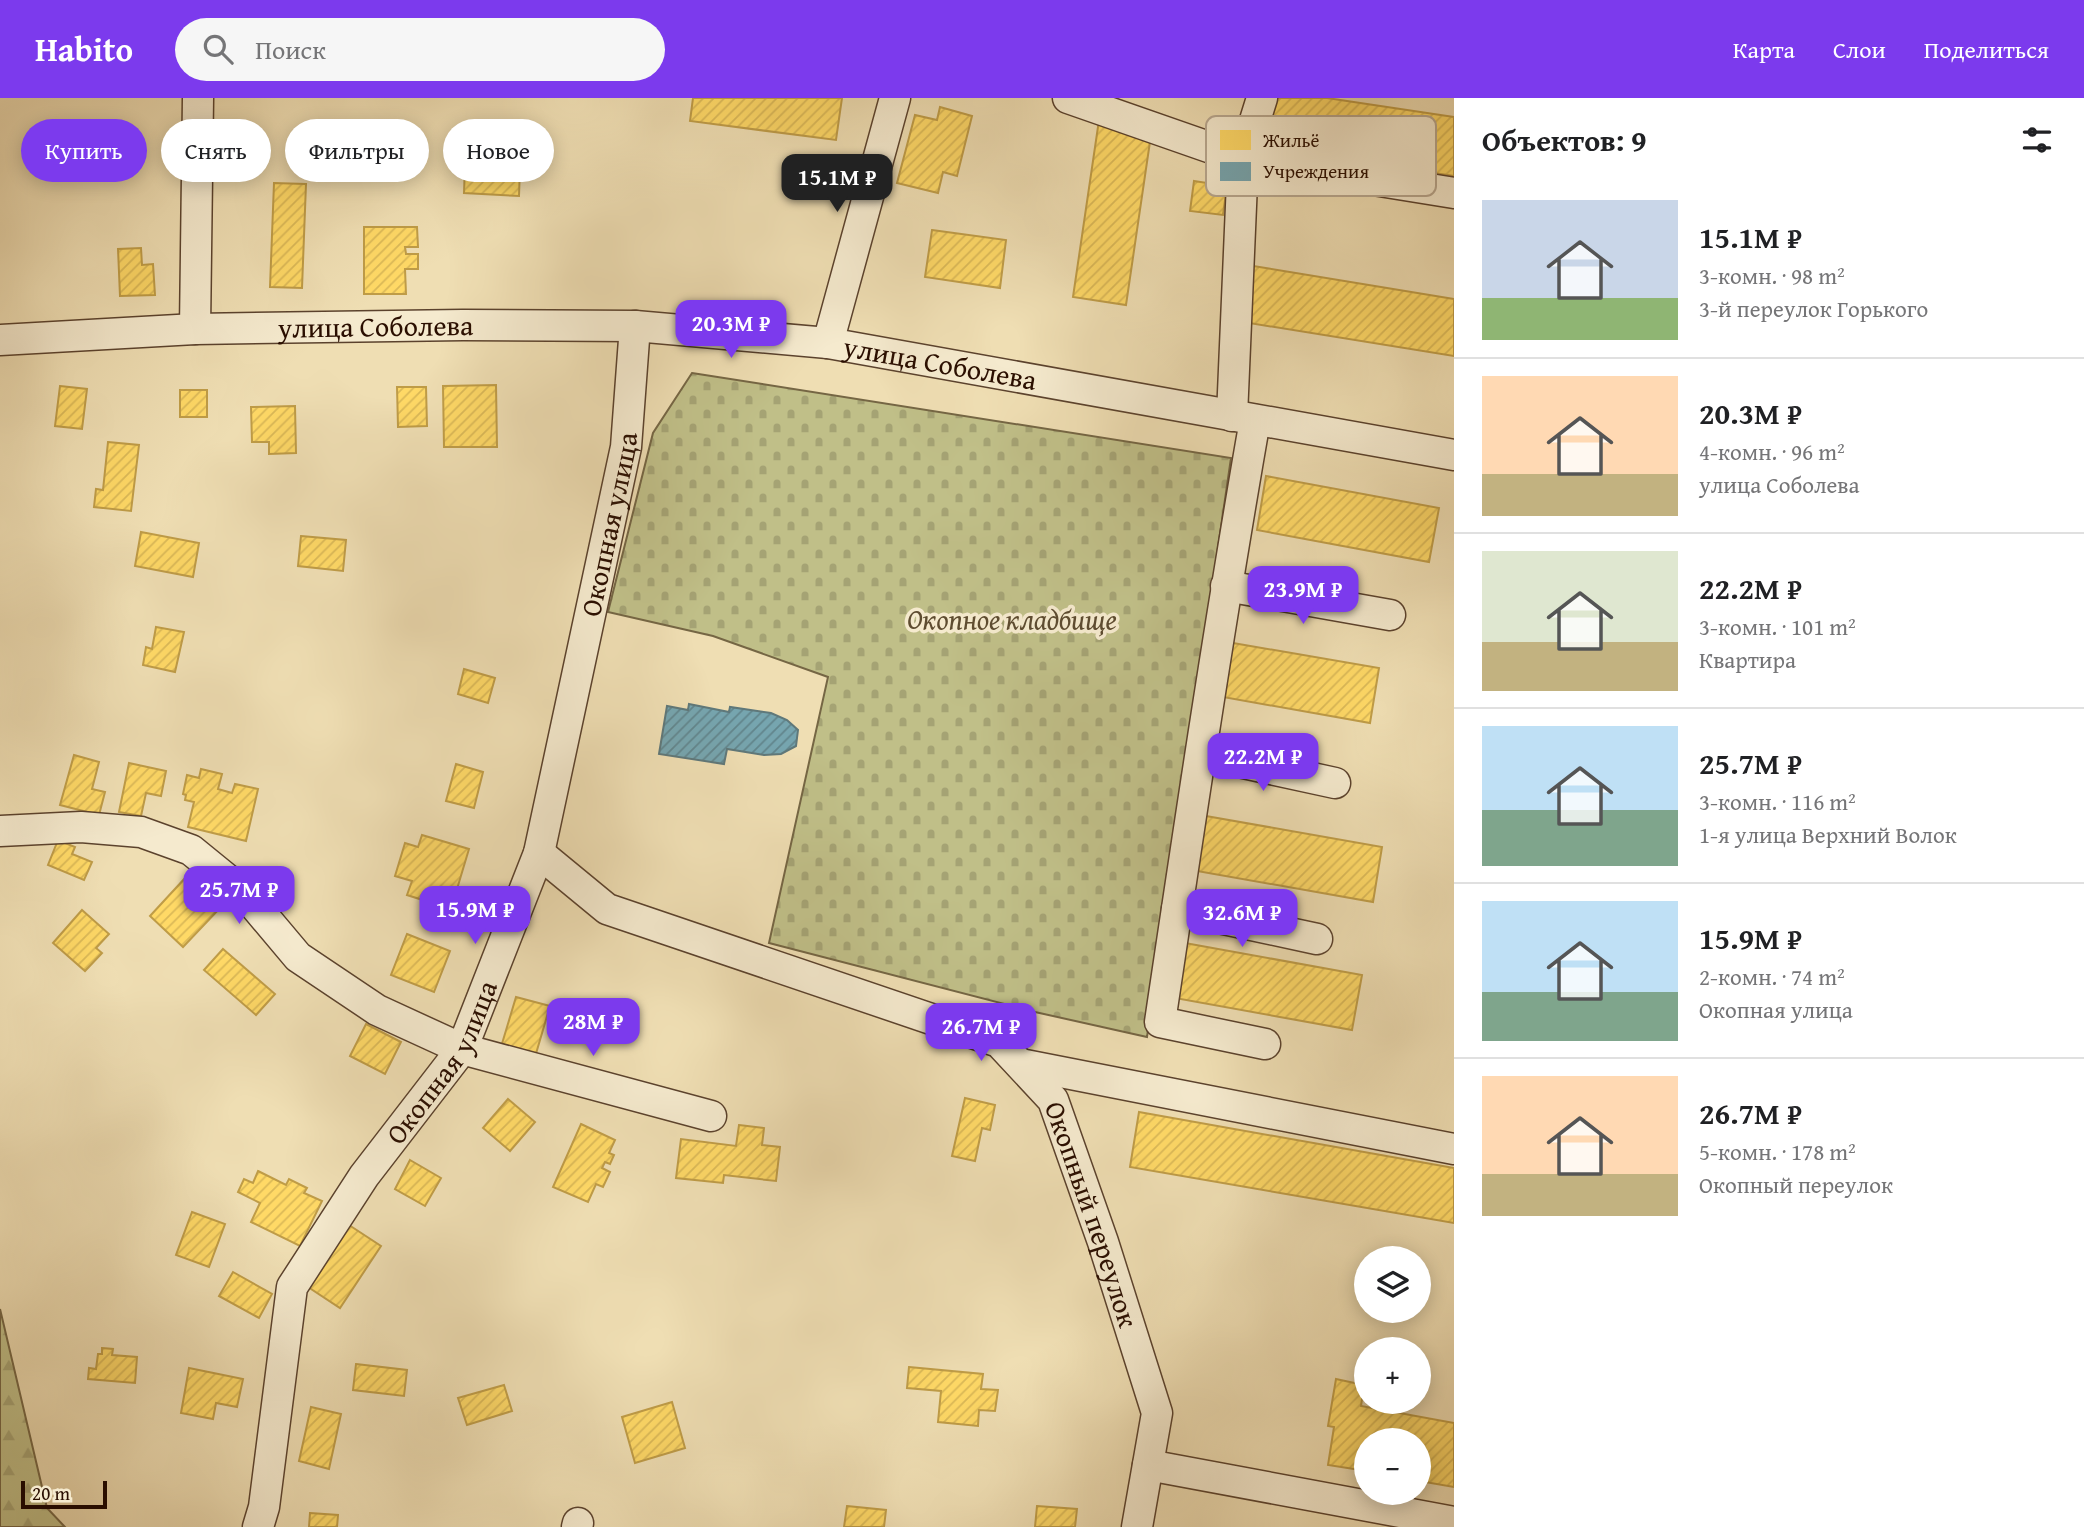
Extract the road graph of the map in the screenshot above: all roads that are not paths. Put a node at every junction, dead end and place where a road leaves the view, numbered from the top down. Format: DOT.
graph roads {
  1 [pos="198,98"];
  2 [pos="895,98"];
  3 [pos="1068,98"];
  4 [pos="1262,98"];
  5 [pos="1256,116"];
  6 [pos="1206,146"];
  7 [pos="1436,190"];
  8 [pos="1454,193"];
  9 [pos="1243,196"];
  10 [pos="635,327"];
  11 [pos="195,329"];
  12 [pos="0,340"];
  13 [pos="828,343"];
  14 [pos="1243,418"];
  15 [pos="1454,455"];
  16 [pos="1226,586"];
  17 [pos="1390,615"];
  18 [pos="1202,754"];
  19 [pos="1335,783"];
  20 [pos="0,831"];
  21 [pos="539,853"];
  22 [pos="1177,909"];
  23 [pos="1317,939"];
  24 [pos="1265,1044"];
  25 [pos="462,1049"];
  26 [pos="1020,1064"];
  27 [pos="711,1116"];
  28 [pos="1454,1149"];
  29 [pos="1148,1465"];
  30 [pos="1454,1522"];
  31 [pos="258,1527"];
  32 [pos="1137,1527"];
  1 -- 11 [label="street"];
  2 -- 13 [label="street"];
  3 -- 6 [label="street"];
  4 -- 5 [label="street"];
  7 -- 8 [label="street"];
  9 -- 14 [label="street"];
  10 -- 11 [label="street, улица Соболева"];
  10 -- 13 [label="street, улица Соболева"];
  10 -- 21 [label="street, Окопная улица"];
  11 -- 12 [label="street, улица Соболева"];
  13 -- 14 [label="street, улица Соболева"];
  14 -- 15 [label="street, улица Соболева"];
  14 -- 16 [label="street"];
  16 -- 17 [label="street"];
  16 -- 18 [label="street"];
  18 -- 19 [label="street"];
  18 -- 22 [label="street"];
  20 -- 25 [label="street"];
  21 -- 25 [label="street, Окопная улица"];
  21 -- 26 [label="street, Окопный переулок"];
  22 -- 23 [label="street"];
  22 -- 24 [label="street"];
  25 -- 27 [label="street"];
  25 -- 31 [label="street, Окопная улица"];
  26 -- 28 [label="street"];
  26 -- 29 [label="street, Окопный переулок"];
  29 -- 30 [label="street"];
  29 -- 32 [label="street, Окопный переулок"];
}
